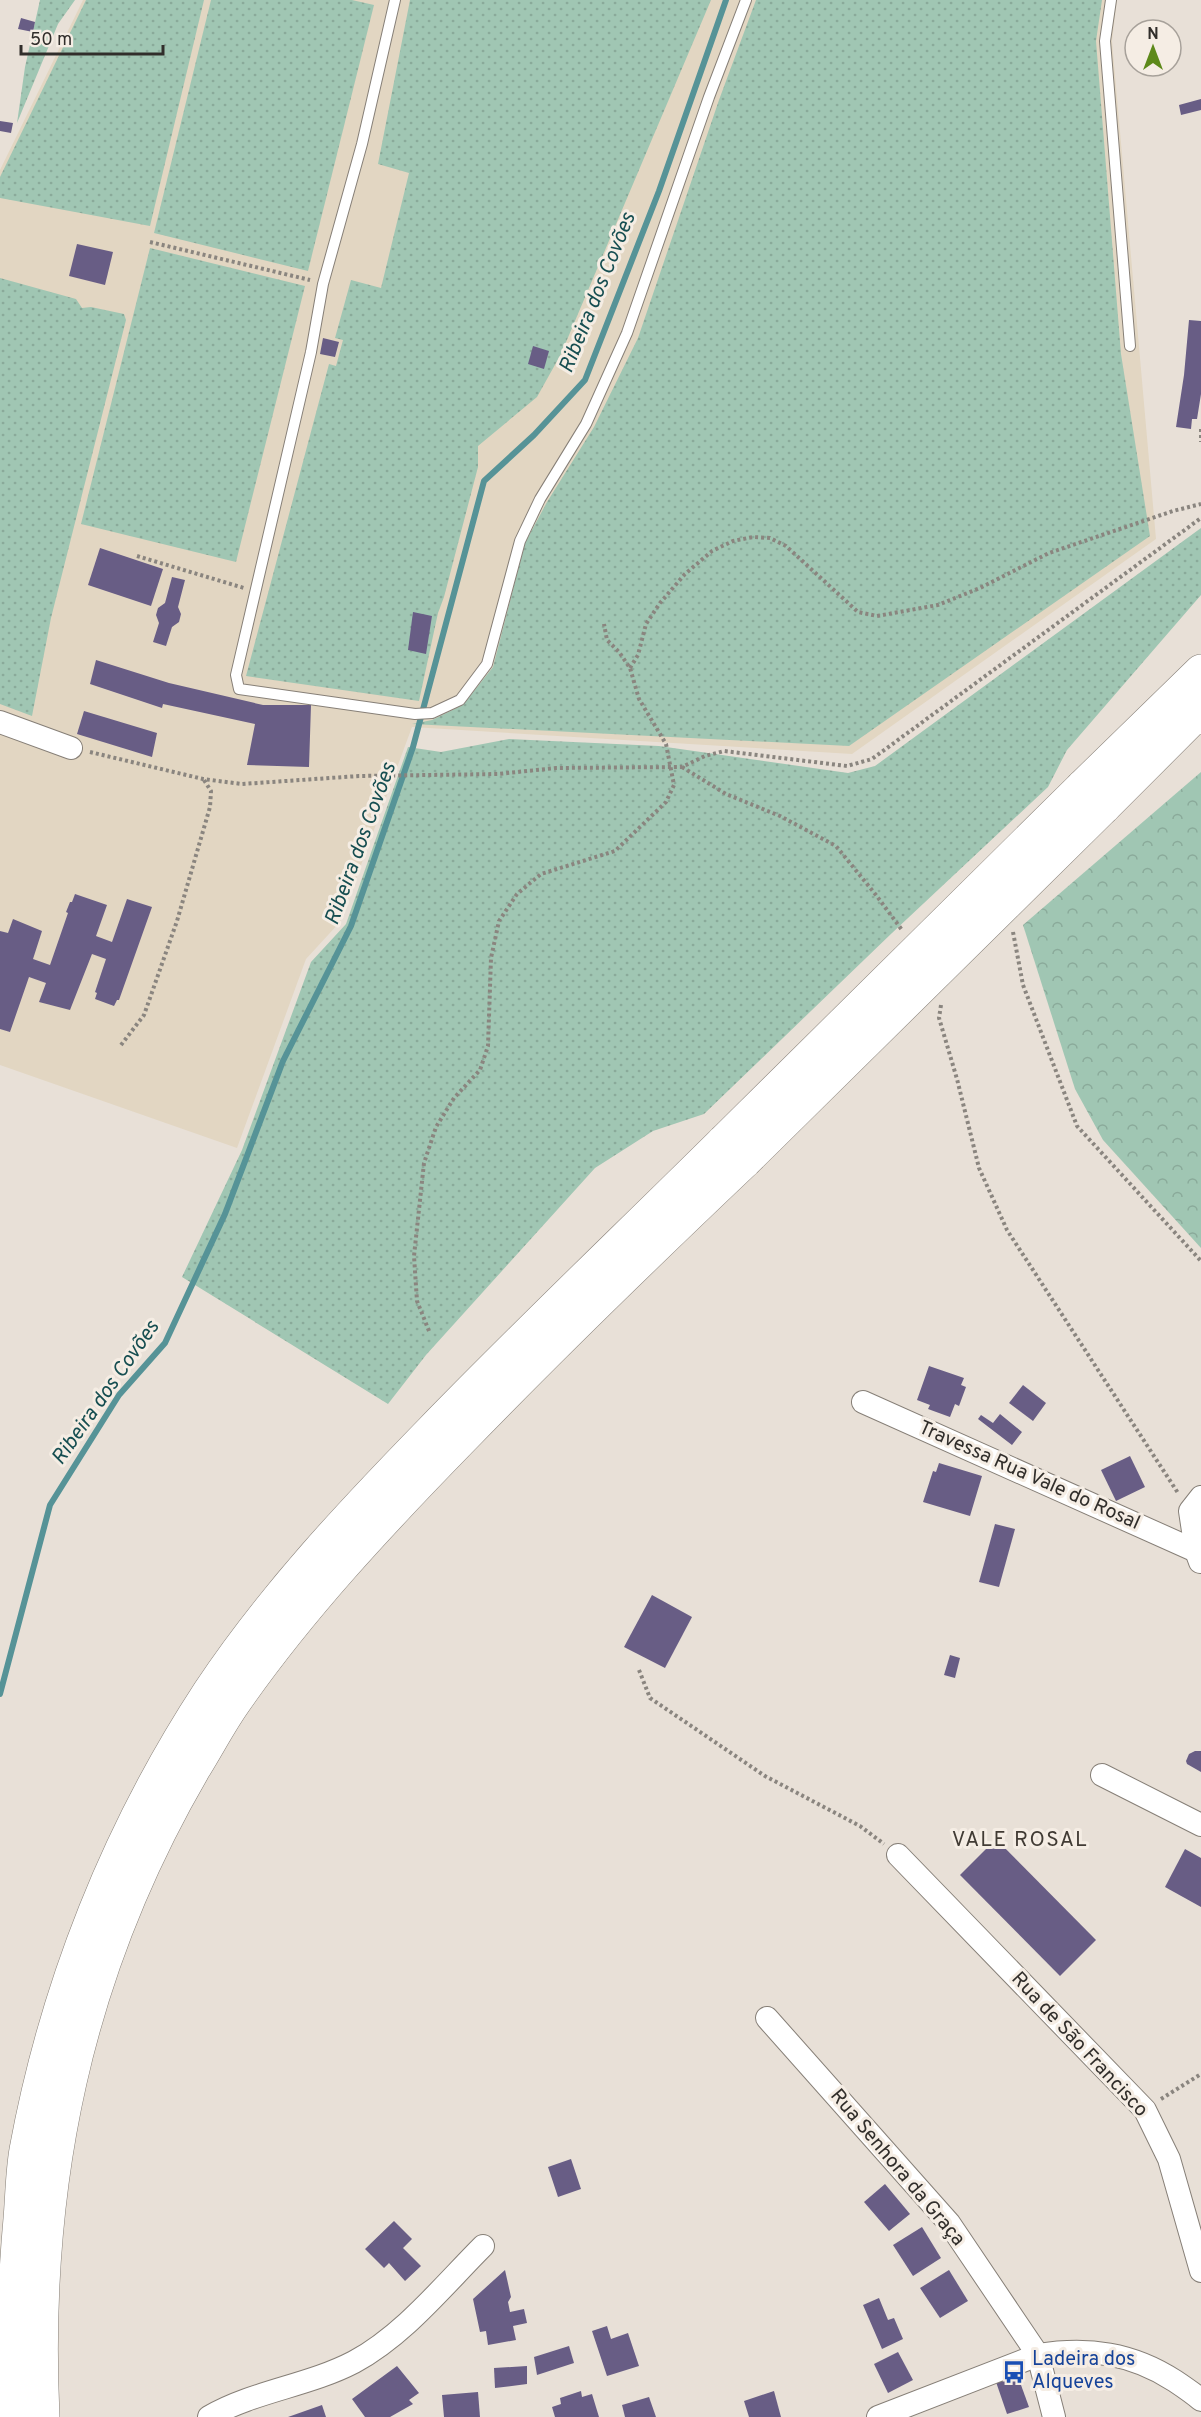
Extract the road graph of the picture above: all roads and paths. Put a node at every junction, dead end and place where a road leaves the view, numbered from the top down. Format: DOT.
graph roads {
  1 [pos="394,0"];
  2 [pos="746,0"];
  3 [pos="1110,0"];
  4 [pos="150,242"];
  5 [pos="323,284"];
  6 [pos="1130,346"];
  7 [pos="1201,429"];
  8 [pos="1201,442"];
  9 [pos="1201,504"];
  10 [pos="1201,518"];
  11 [pos="137,556"];
  12 [pos="256,592"];
  13 [pos="604,624"];
  14 [pos="630,668"];
  15 [pos="1201,670"];
  16 [pos="1201,710"];
  17 [pos="0,722"];
  18 [pos="71,748"];
  19 [pos="670,768"];
  20 [pos="682,768"];
  21 [pos="203,779"];
  22 [pos="1093,798"];
  23 [pos="1013,931"];
  24 [pos="903,933"];
  25 [pos="942,999"];
  26 [pos="121,1045"];
  27 [pos="734,1151"];
  28 [pos="1201,1261"];
  29 [pos="429,1331"];
  30 [pos="863,1402"];
  31 [pos="1195,1504"];
  32 [pos="1198,1557"];
  33 [pos="639,1670"];
  34 [pos="1102,1774"];
  35 [pos="1201,1825"];
  36 [pos="898,1855"];
  37 [pos="767,2018"];
  38 [pos="1201,2074"];
  39 [pos="1162,2099"];
  40 [pos="483,2246"];
  41 [pos="1201,2271"];
  42 [pos="1038,2355"];
  43 [pos="1201,2400"];
  44 [pos="16,2417"];
  45 [pos="43,2417"];
  46 [pos="209,2417"];
  47 [pos="878,2417"];
  48 [pos="1054,2417"];
  1 -- 5 [label="lane"];
  2 -- 12 [label="lane"];
  3 -- 6 [label="lane"];
  4 -- 5 [label="path"];
  5 -- 12 [label="lane"];
  7 -- 8 [label="path"];
  9 -- 14 [label="path"];
  10 -- 20 [label="path"];
  11 -- 12 [label="path"];
  13 -- 14 [label="path"];
  14 -- 19 [label="path"];
  15 -- 22 [label="highway"];
  16 -- 22 [label="highway"];
  17 -- 18 [label="street"];
  18 -- 21 [label="path"];
  19 -- 20 [label="path"];
  19 -- 21 [label="path"];
  19 -- 29 [label="path"];
  20 -- 24 [label="path"];
  21 -- 26 [label="path"];
  22 -- 27 [label="highway, bridge"];
  23 -- 28 [label="path"];
  25 -- 31 [label="path"];
  27 -- 44 [label="highway"];
  27 -- 45 [label="highway"];
  30 -- 32 [label="street, Travessa Rua Vale do Rosal"];
  31 -- 32 [label="street"];
  33 -- 36 [label="path"];
  34 -- 35 [label="street"];
  36 -- 41 [label="street, Rua de São Francisco"];
  37 -- 42 [label="street, Rua Senhora da Graça"];
  38 -- 39 [label="path"];
  40 -- 46 [label="street"];
  42 -- 43 [label="street"];
  42 -- 47 [label="street"];
  42 -- 48 [label="street, Rua Senhora da Graça"];
}
